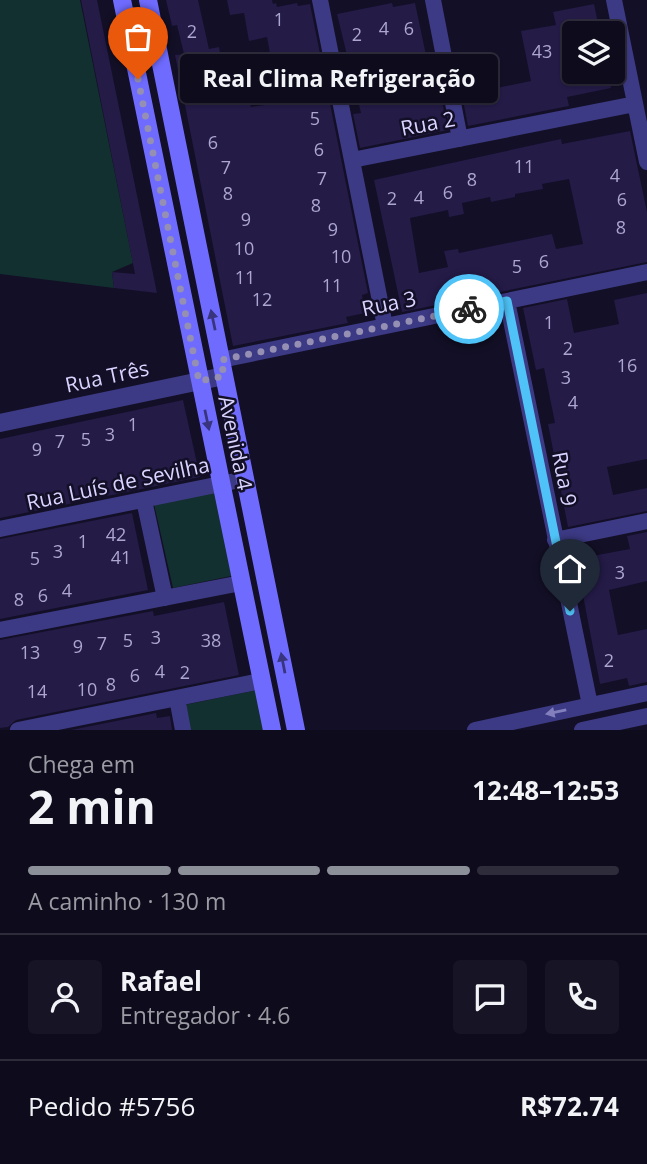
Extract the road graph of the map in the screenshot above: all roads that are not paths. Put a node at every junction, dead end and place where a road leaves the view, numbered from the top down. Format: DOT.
graph roads {
  1 [pos="121,0"];
  2 [pos="148,0"];
  3 [pos="320,0"];
  4 [pos="433,0"];
  5 [pos="614,0"];
  6 [pos="635,104"];
  7 [pos="460,139"];
  8 [pos="352,160"];
  9 [pos="647,162"];
  10 [pos="184,180"];
  11 [pos="159,185"];
  12 [pos="647,272"];
  13 [pos="507,301"];
  14 [pos="385,326"];
  15 [pos="223,368"];
  16 [pos="199,381"];
  17 [pos="0,423"];
  18 [pos="245,479"];
  19 [pos="221,484"];
  20 [pos="144,500"];
  21 [pos="647,521"];
  22 [pos="0,529"];
  23 [pos="555,540"];
  24 [pos="241,583"];
  25 [pos="165,598"];
  26 [pos="0,630"];
  27 [pos="261,681"];
  28 [pos="647,693"];
  29 [pos="177,698"];
  30 [pos="590,705"];
  31 [pos="647,716"];
  32 [pos="18,730"];
  33 [pos="183,730"];
  34 [pos="272,730"];
  35 [pos="296,730"];
  36 [pos="475,730"];
  37 [pos="582,730"];
  1 -- 11 [label="main road, Avenida 4"];
  2 -- 10 [label="main road, Avenida 4"];
  3 -- 8 [label="street"];
  4 -- 7 [label="street"];
  5 -- 6 [label="street"];
  6 -- 7 [label="street, Rua 2"];
  6 -- 9 [label="street"];
  7 -- 8 [label="street, Rua 2"];
  8 -- 14 [label="street"];
  10 -- 11 [label="main road"];
  15 -- 10 [label="main road, Avenida 4, one-way"];
  11 -- 16 [label="main road, Avenida 4"];
  12 -- 13 [label="street, Rua 3"];
  13 -- 14 [label="street, Rua 3"];
  13 -- 23 [label="street, Rua 9"];
  14 -- 15 [label="street, Rua 3"];
  15 -- 16 [label="street, Rua Três"];
  15 -- 18 [label="main road, Avenida 4"];
  16 -- 17 [label="street, Rua Três"];
  16 -- 19 [label="main road, Avenida 4, one-way"];
  18 -- 19 [label="street, Rua Luís de Sevilha"];
  35 -- 18 [label="main road, Avenida 4, one-way"];
  19 -- 20 [label="street, Rua Luís de Sevilha"];
  19 -- 24 [label="main road, Avenida 4"];
  20 -- 22 [label="street, Rua Luís de Sevilha"];
  20 -- 25 [label="street"];
  21 -- 23 [label="street"];
  23 -- 30 [label="street, Rua 9"];
  24 -- 25 [label="street"];
  24 -- 27 [label="main road, Avenida 4"];
  25 -- 26 [label="street"];
  27 -- 29 [label="street"];
  27 -- 34 [label="main road, Avenida 4"];
  28 -- 30 [label="street"];
  29 -- 32 [label="street"];
  29 -- 33 [label="street"];
  30 -- 36 [label="street, one-way"];
  31 -- 37 [label="street"];
}
